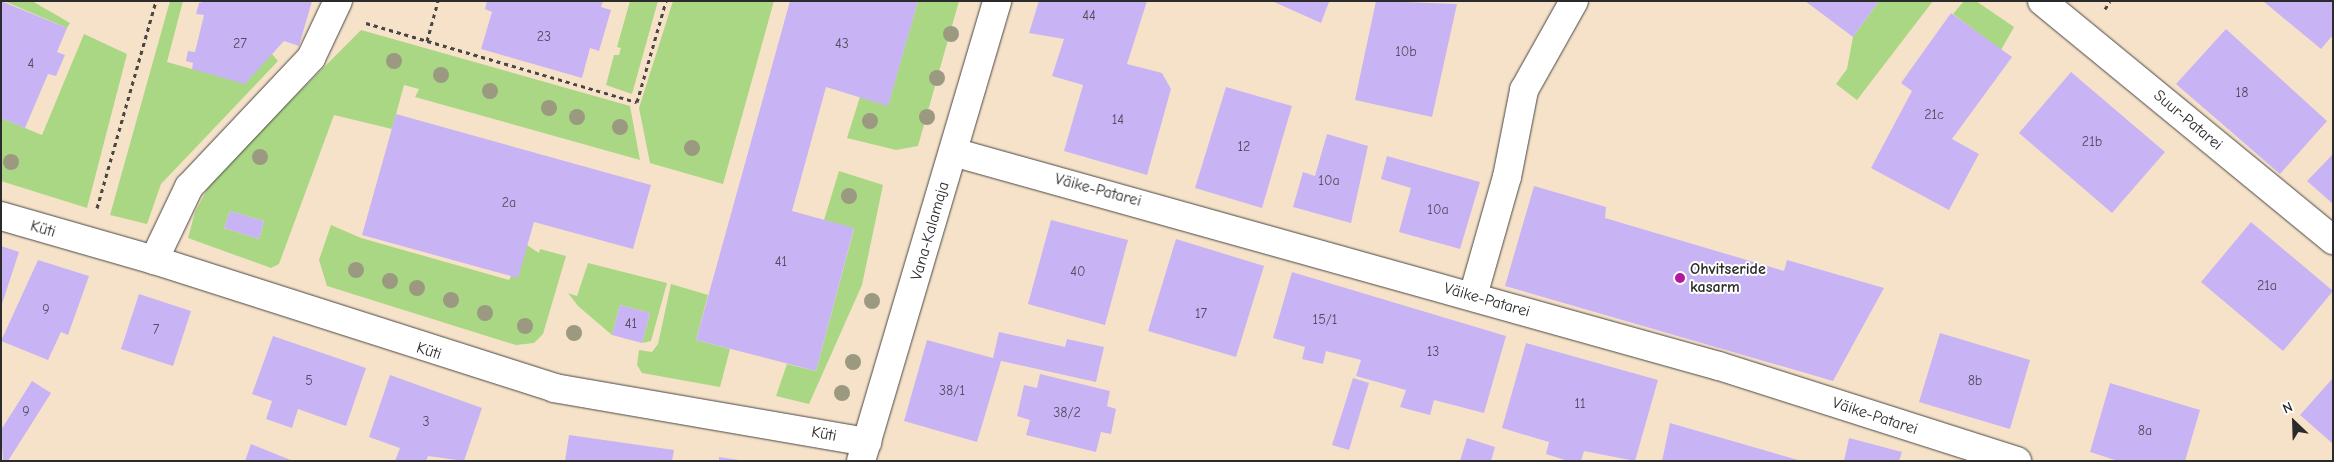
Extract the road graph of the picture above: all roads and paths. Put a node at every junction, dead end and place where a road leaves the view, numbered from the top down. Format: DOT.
graph roads {
  1 [pos="156,1"];
  2 [pos="438,1"];
  3 [pos="666,1"];
  4 [pos="997,1"];
  5 [pos="1574,1"];
  6 [pos="2042,1"];
  7 [pos="336,7"];
  8 [pos="427,41"];
  9 [pos="953,152"];
  10 [pos="1,216"];
  11 [pos="95,216"];
  12 [pos="2333,240"];
  13 [pos="154,260"];
  14 [pos="1473,296"];
  15 [pos="864,451"];
  16 [pos="2018,461"];
  1 -- 11 [label="path"];
  2 -- 8 [label="path"];
  3 -- 8 [label="path"];
  4 -- 9 [label="street, Vana-Kalamaja"];
  5 -- 14 [label="street"];
  6 -- 12 [label="street, Suur-Patarei"];
  7 -- 8 [label="path"];
  7 -- 13 [label="street"];
  9 -- 14 [label="street, Väike-Patarei"];
  9 -- 15 [label="street, Vana-Kalamaja"];
  10 -- 13 [label="street, Küti"];
  13 -- 15 [label="street, Küti"];
  14 -- 16 [label="street, Väike-Patarei"];
}
